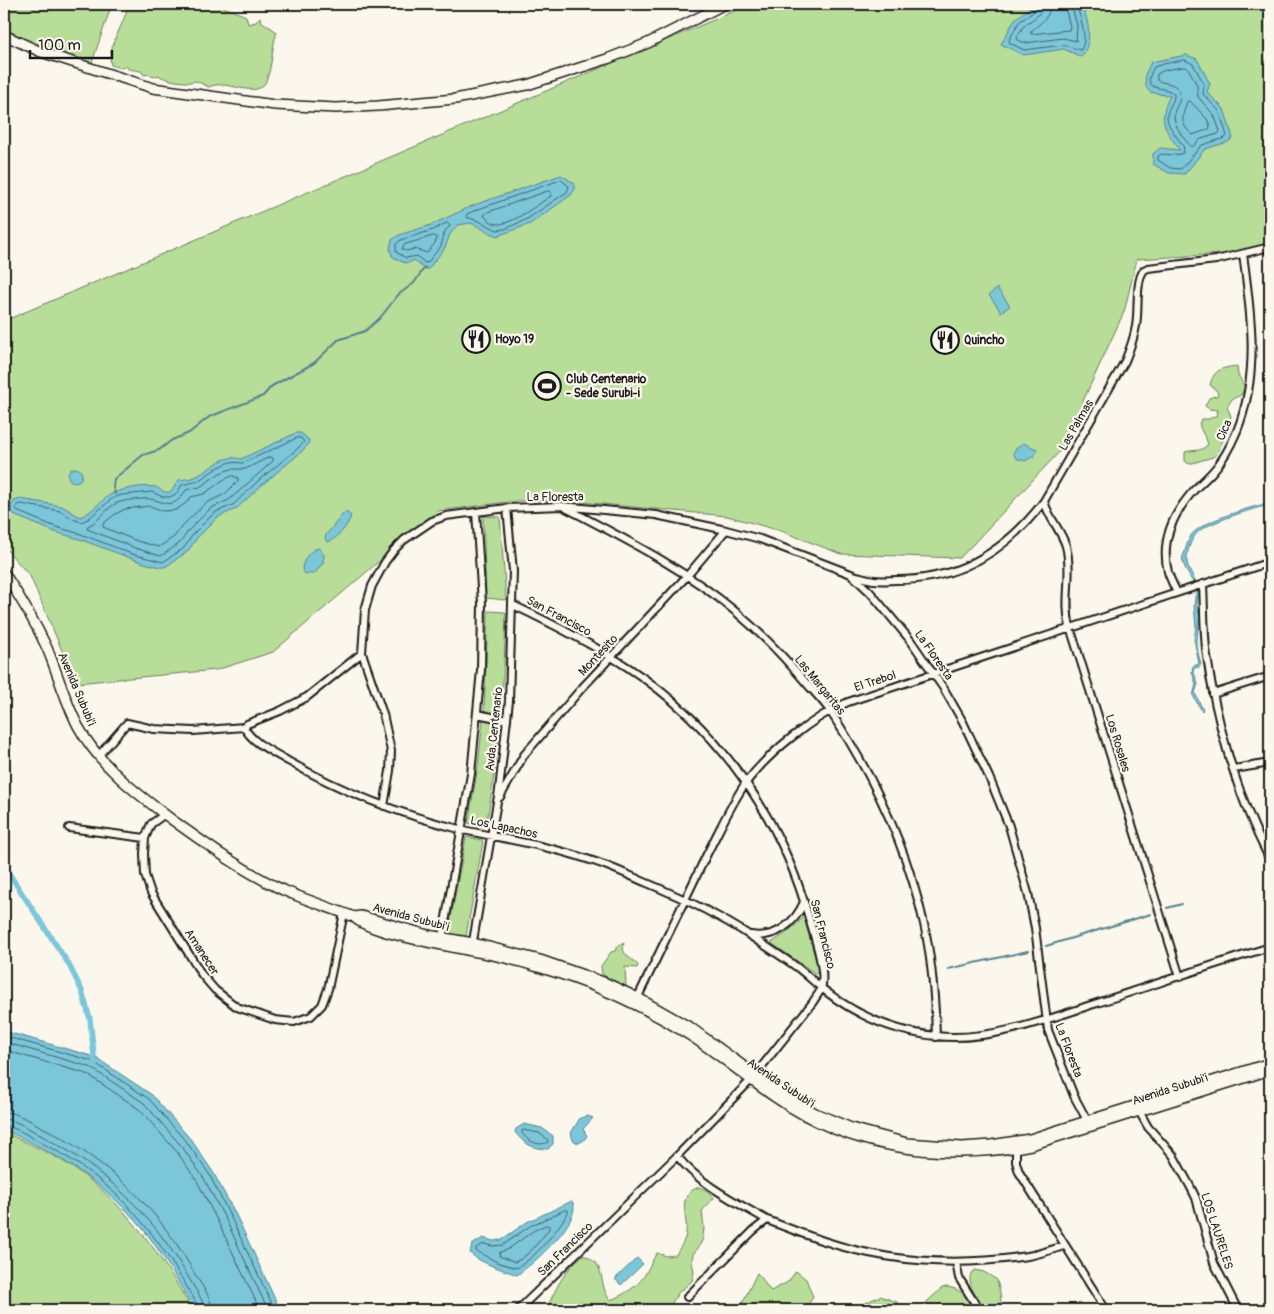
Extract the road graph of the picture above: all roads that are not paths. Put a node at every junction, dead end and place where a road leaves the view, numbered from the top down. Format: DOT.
graph roads {
  1 [pos="725,4"];
  2 [pos="4,35"];
  3 [pos="1270,247"];
  4 [pos="1243,254"];
  5 [pos="1044,501"];
  6 [pos="562,506"];
  7 [pos="507,508"];
  8 [pos="476,512"];
  9 [pos="1050,515"];
  10 [pos="1032,517"];
  11 [pos="726,530"];
  12 [pos="1270,562"];
  13 [pos="4,573"];
  14 [pos="850,574"];
  15 [pos="687,576"];
  16 [pos="876,580"];
  17 [pos="1203,584"];
  18 [pos="870,592"];
  19 [pos="1177,593"];
  20 [pos="513,605"];
  21 [pos="1070,627"];
  22 [pos="362,653"];
  23 [pos="611,657"];
  24 [pos="933,674"];
  25 [pos="1270,676"];
  26 [pos="1213,694"];
  27 [pos="829,710"];
  28 [pos="477,714"];
  29 [pos="507,720"];
  30 [pos="244,727"];
  31 [pos="102,760"];
  32 [pos="1270,763"];
  33 [pos="1234,769"];
  34 [pos="746,783"];
  35 [pos="497,804"];
  36 [pos="384,806"];
  37 [pos="165,814"];
  38 [pos="70,828"];
  39 [pos="460,829"];
  40 [pos="492,835"];
  41 [pos="145,838"];
  42 [pos="1269,856"];
  43 [pos="685,899"];
  44 [pos="804,902"];
  45 [pos="344,913"];
  46 [pos="750,935"];
  47 [pos="442,942"];
  48 [pos="472,947"];
  49 [pos="1270,947"];
  50 [pos="1180,977"];
  51 [pos="821,988"];
  52 [pos="636,1001"];
  53 [pos="1046,1020"];
  54 [pos="936,1036"];
  55 [pos="1270,1063"];
  56 [pos="1270,1070"];
  57 [pos="753,1077"];
  58 [pos="1139,1111"];
  59 [pos="1089,1124"];
  60 [pos="1016,1145"];
  61 [pos="676,1156"];
  62 [pos="767,1220"];
  63 [pos="1064,1246"];
  64 [pos="956,1262"];
  65 [pos="687,1297"];
  66 [pos="518,1310"];
  67 [pos="978,1310"];
  68 [pos="1106,1310"];
  69 [pos="1238,1310"];
  1 -- 2 [label="street"];
  3 -- 4 [label="street, Las Palmas"];
  4 -- 5 [label="street, Las Palmas"];
  4 -- 19 [label="street, Cica"];
  5 -- 9 [label="street, Los Rosales"];
  5 -- 10 [label="street, Las Palmas"];
  6 -- 7 [label="street, La Floresta"];
  6 -- 11 [label="street, La Floresta"];
  6 -- 15 [label="street, Las Margaritas"];
  7 -- 8 [label="street, La Floresta"];
  7 -- 20 [label="street, Avda. Centenario"];
  8 -- 22 [label="street, La Floresta"];
  8 -- 28 [label="street, Avda. Centenario"];
  9 -- 10 [label="street"];
  9 -- 21 [label="street, Los Rosales"];
  10 -- 16 [label="street, Las Palmas"];
  11 -- 14 [label="street, La Floresta"];
  11 -- 15 [label="street, Montesito"];
  12 -- 17 [label="street, El Trebol"];
  13 -- 31 [label="street, Avenida Sububi'i"];
  14 -- 16 [label="street, Las Palmas"];
  14 -- 18 [label="street, La Floresta"];
  15 -- 23 [label="street, Montesito"];
  15 -- 27 [label="street, Las Margaritas"];
  16 -- 18 [label="street"];
  17 -- 19 [label="street, El Trebol"];
  17 -- 26 [label="street"];
  18 -- 24 [label="street, La Floresta"];
  19 -- 21 [label="street, El Trebol"];
  20 -- 23 [label="street, San Francisco"];
  20 -- 29 [label="street, Avda. Centenario"];
  21 -- 24 [label="street, El Trebol"];
  21 -- 50 [label="street, Los Rosales"];
  22 -- 30 [label="street"];
  22 -- 36 [label="street"];
  23 -- 34 [label="street, San Francisco"];
  23 -- 35 [label="street, Montesito"];
  24 -- 27 [label="street, El Trebol"];
  24 -- 53 [label="street, La Floresta"];
  25 -- 26 [label="street"];
  26 -- 33 [label="street"];
  27 -- 34 [label="street, El Trebol"];
  27 -- 54 [label="street, Las Margaritas"];
  28 -- 29 [label="street"];
  28 -- 39 [label="street, Avda. Centenario"];
  29 -- 35 [label="street, Avda. Centenario"];
  30 -- 31 [label="street"];
  30 -- 36 [label="street, Los Lapachos"];
  31 -- 37 [label="street, Avenida Sububi'i"];
  32 -- 33 [label="street"];
  33 -- 42 [label="street"];
  34 -- 43 [label="street, El Trebol"];
  34 -- 44 [label="street, San Francisco"];
  35 -- 40 [label="street, Avda. Centenario"];
  36 -- 39 [label="street, Los Lapachos"];
  37 -- 41 [label="street"];
  37 -- 45 [label="street, Avenida Sububi'i"];
  38 -- 41 [label="street"];
  39 -- 40 [label="street, Los Lapachos"];
  39 -- 47 [label="street, Avda. Centenario"];
  40 -- 43 [label="street, Los Lapachos"];
  40 -- 48 [label="street, Avda. Centenario"];
  41 -- 45 [label="street, Amanecer"];
  43 -- 46 [label="street, Los Lapachos"];
  43 -- 52 [label="street, El Trebol"];
  44 -- 46 [label="street"];
  44 -- 51 [label="street, San Francisco"];
  45 -- 47 [label="street, Avenida Sububi'i"];
  46 -- 51 [label="street, Los Lapachos"];
  47 -- 48 [label="street, Avenida Sububi'i"];
  48 -- 52 [label="street, Avenida Sububi'i"];
  49 -- 50 [label="street, Los Lapachos"];
  50 -- 53 [label="street, Los Lapachos"];
  51 -- 54 [label="street, Los Lapachos"];
  51 -- 57 [label="street, San Francisco"];
  52 -- 57 [label="street, Avenida Sububi'i"];
  53 -- 54 [label="street, Los Lapachos"];
  53 -- 59 [label="street, La Floresta"];
  55 -- 59 [label="street, Avenida Sububi'i"];
  56 -- 58 [label="street, Avenida Sububi'i"];
  57 -- 60 [label="street, Avenida Sububi'i"];
  57 -- 61 [label="street, San Francisco"];
  58 -- 59 [label="street, Avenida Sububi'i"];
  58 -- 69 [label="street, LOS LAURELES"];
  59 -- 60 [label="street, Avenida Sububi'i"];
  60 -- 63 [label="street"];
  61 -- 62 [label="street"];
  61 -- 66 [label="street, San Francisco"];
  62 -- 64 [label="street"];
  62 -- 65 [label="street"];
  63 -- 64 [label="street"];
  63 -- 68 [label="street"];
  64 -- 67 [label="street"];
}
